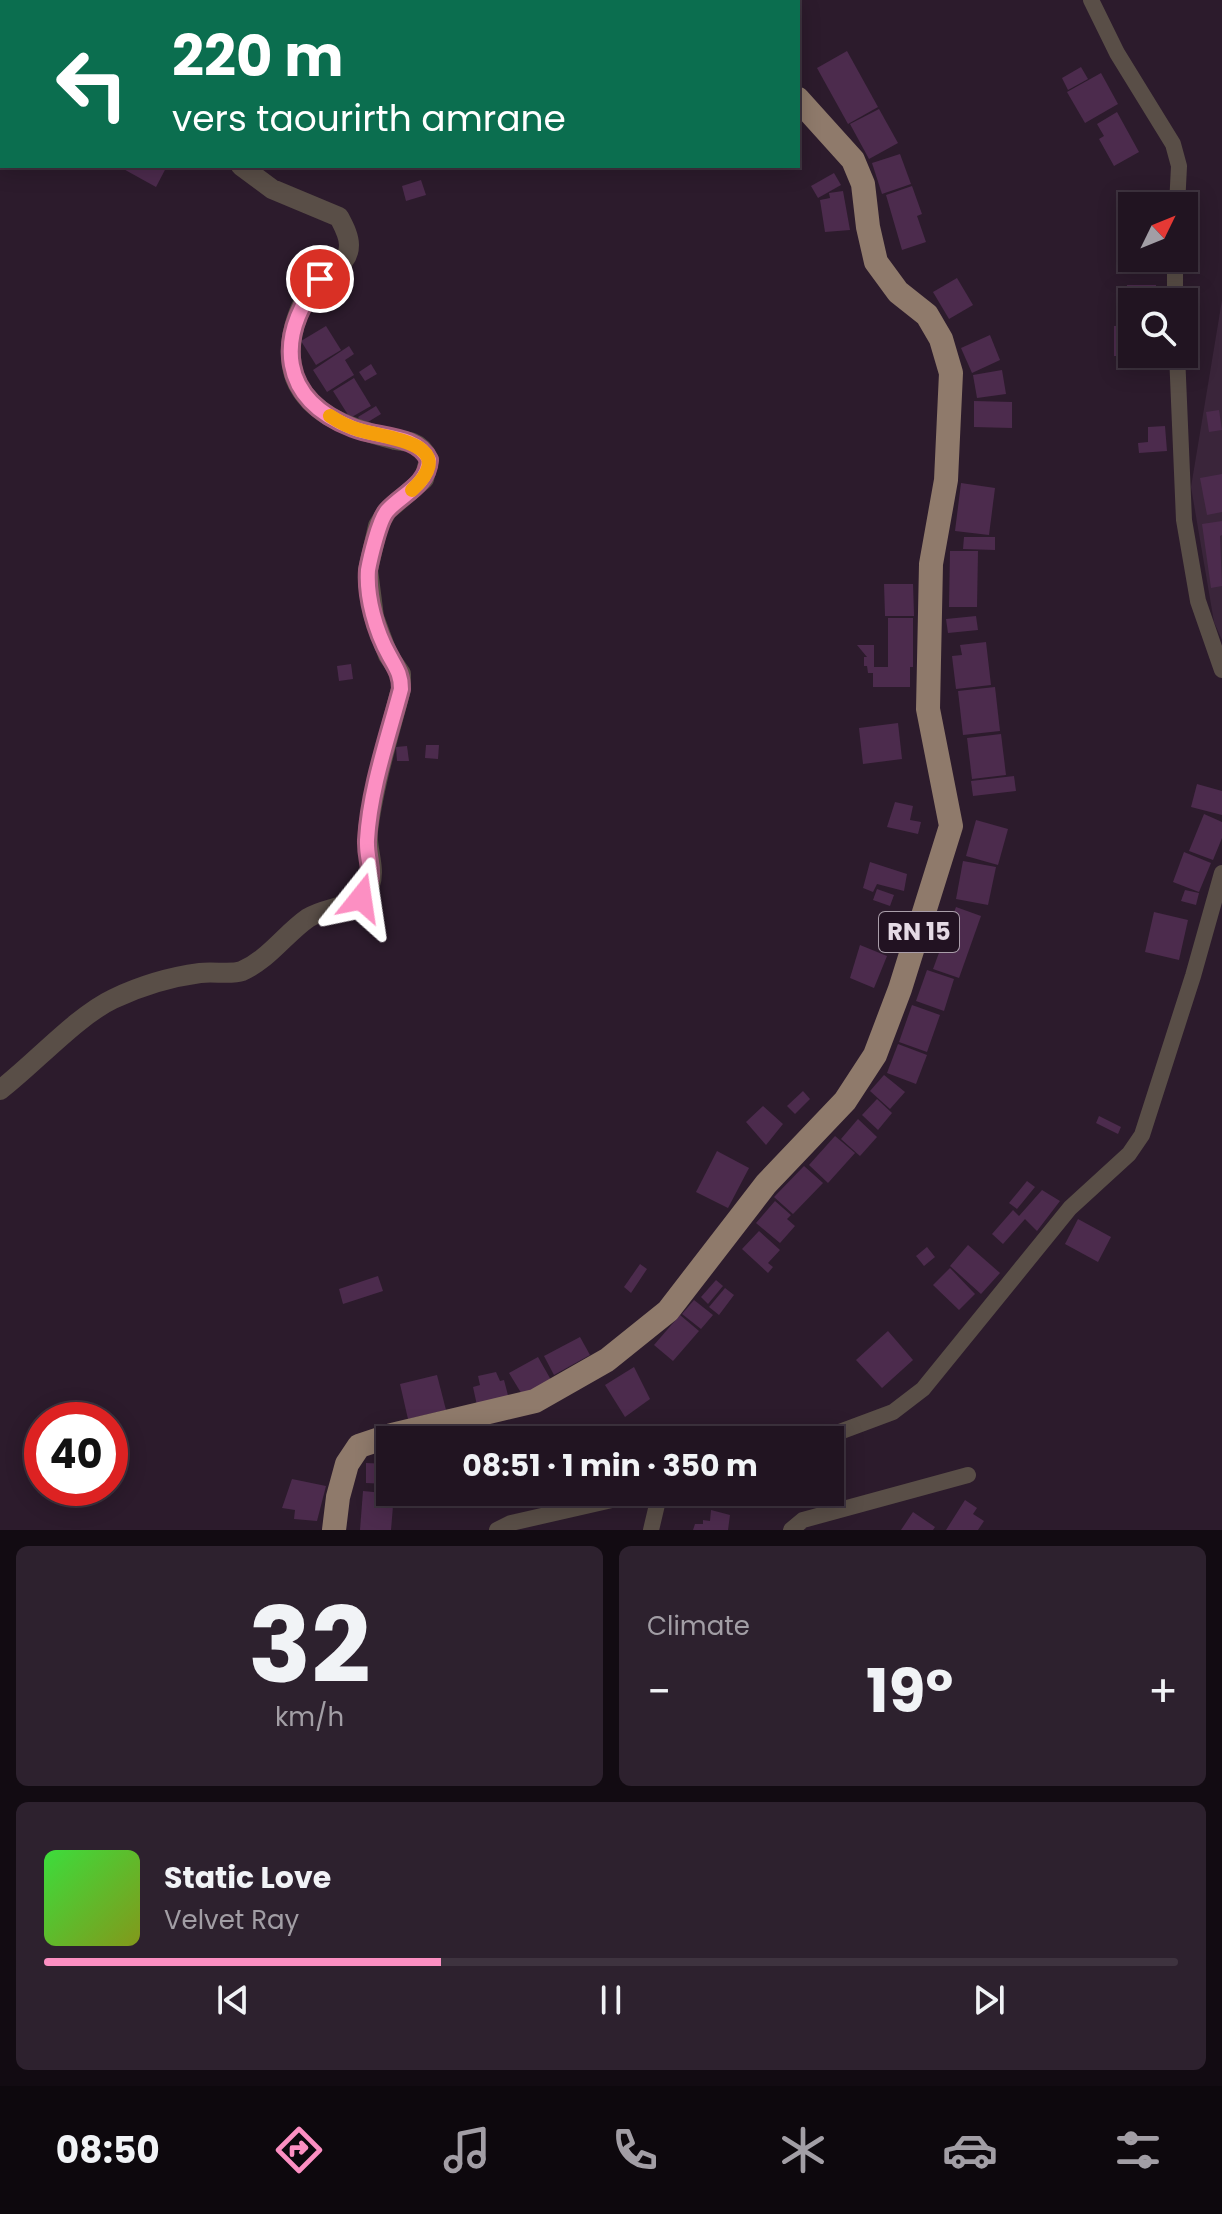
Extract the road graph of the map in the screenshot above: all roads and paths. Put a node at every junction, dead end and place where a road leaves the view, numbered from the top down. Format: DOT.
graph roads {
  1 [pos="1091,0"];
  2 [pos="800,101"];
  3 [pos="244,168"];
  4 [pos="1178,192"];
  5 [pos="1178,368"];
  6 [pos="1222,670"];
  7 [pos="1222,873"];
  8 [pos="0,1090"];
  9 [pos="844,1430"];
  10 [pos="968,1475"];
  11 [pos="586,1506"];
  12 [pos="657,1506"];
  13 [pos="334,1530"];
  14 [pos="497,1530"];
  15 [pos="651,1530"];
  16 [pos="791,1530"];
  1 -- 4 [label="street"];
  2 -- 13 [label="main road, RN 15"];
  3 -- 8 [label="street"];
  5 -- 6 [label="street"];
  7 -- 9 [label="street"];
  10 -- 16 [label="street"];
  11 -- 14 [label="street"];
  12 -- 15 [label="street"];
}
